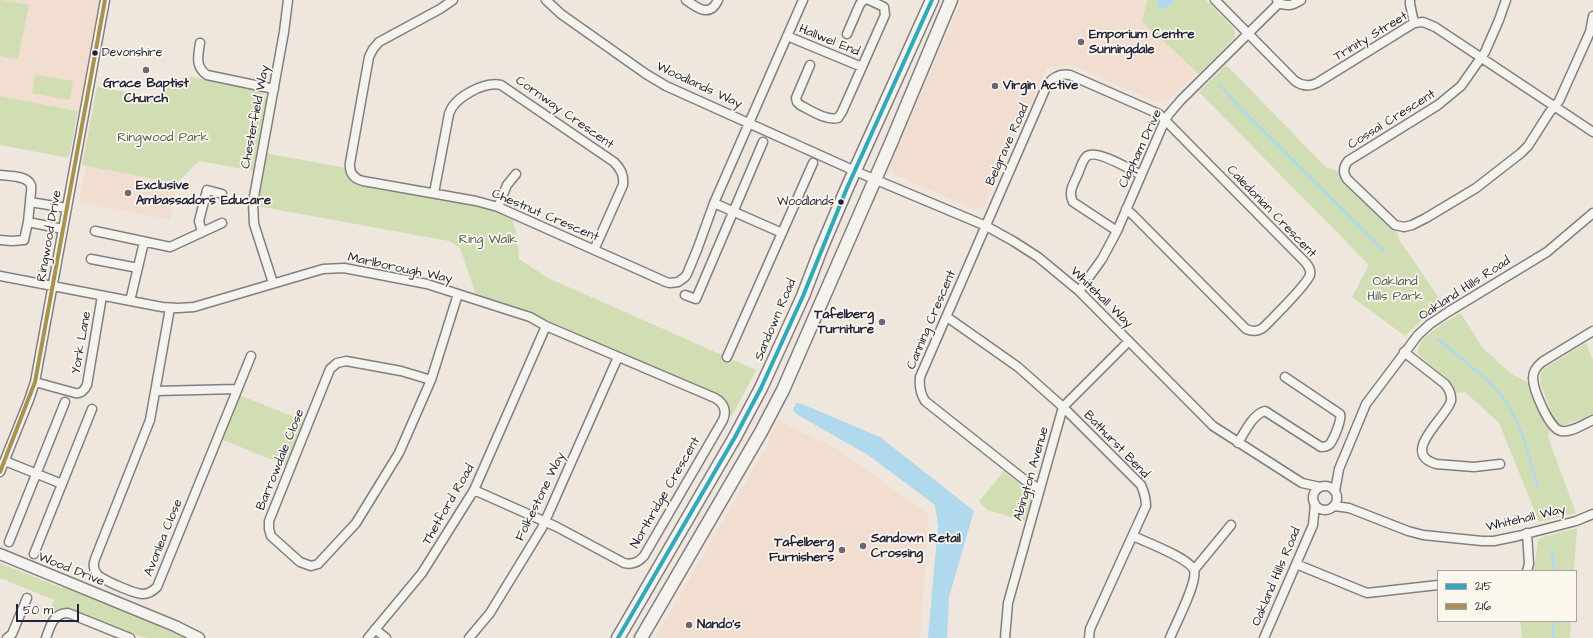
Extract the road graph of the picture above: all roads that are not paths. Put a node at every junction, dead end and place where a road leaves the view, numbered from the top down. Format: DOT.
graph roads {
  1 [pos="106,0"];
  2 [pos="288,0"];
  3 [pos="453,0"];
  4 [pos="546,0"];
  5 [pos="686,0"];
  6 [pos="718,0"];
  7 [pos="803,0"];
  8 [pos="864,0"];
  9 [pos="869,0"];
  10 [pos="932,0"];
  11 [pos="951,0"];
  12 [pos="1215,0"];
  13 [pos="1301,0"];
  14 [pos="1410,0"];
  15 [pos="1506,0"];
  16 [pos="1278,2"];
  17 [pos="1593,16"];
  18 [pos="1414,23"];
  19 [pos="847,34"];
  20 [pos="1248,34"];
  21 [pos="787,36"];
  22 [pos="200,43"];
  23 [pos="1481,57"];
  24 [pos="810,65"];
  25 [pos="862,67"];
  26 [pos="274,89"];
  27 [pos="1555,106"];
  28 [pos="1165,120"];
  29 [pos="749,122"];
  30 [pos="1593,132"];
  31 [pos="763,142"];
  32 [pos="813,163"];
  33 [pos="855,171"];
  34 [pos="516,174"];
  35 [pos="0,175"];
  36 [pos="1141,175"];
  37 [pos="875,179"];
  38 [pos="222,194"];
  39 [pos="434,194"];
  40 [pos="30,202"];
  41 [pos="714,203"];
  42 [pos="498,207"];
  43 [pos="67,208"];
  44 [pos="1126,209"];
  45 [pos="733,211"];
  46 [pos="1593,213"];
  47 [pos="28,222"];
  48 [pos="222,223"];
  49 [pos="986,226"];
  50 [pos="63,229"];
  51 [pos="95,231"];
  52 [pos="1117,231"];
  53 [pos="202,232"];
  54 [pos="782,233"];
  55 [pos="0,240"];
  56 [pos="144,242"];
  57 [pos="594,250"];
  58 [pos="91,259"];
  59 [pos="138,268"];
  60 [pos="0,276"];
  61 [pos="273,283"];
  62 [pos="53,286"];
  63 [pos="1079,292"];
  64 [pos="458,294"];
  65 [pos="685,294"];
  66 [pos="102,296"];
  67 [pos="130,301"];
  68 [pos="170,308"];
  69 [pos="946,317"];
  70 [pos="546,326"];
  71 [pos="1593,332"];
  72 [pos="1129,341"];
  73 [pos="1404,352"];
  74 [pos="251,356"];
  75 [pos="618,357"];
  76 [pos="727,357"];
  77 [pos="1285,377"];
  78 [pos="431,380"];
  79 [pos="35,382"];
  80 [pos="237,389"];
  81 [pos="156,391"];
  82 [pos="65,402"];
  83 [pos="1063,407"];
  84 [pos="724,408"];
  85 [pos="92,409"];
  86 [pos="1593,420"];
  87 [pos="1238,443"];
  88 [pos="5,461"];
  89 [pos="1500,464"];
  90 [pos="1338,469"];
  91 [pos="0,472"];
  92 [pos="36,473"];
  93 [pos="1302,483"];
  94 [pos="62,484"];
  95 [pos="1322,487"];
  96 [pos="1040,489"];
  97 [pos="474,490"];
  98 [pos="1336,494"];
  99 [pos="1314,501"];
  100 [pos="1331,508"];
  101 [pos="1349,508"];
  102 [pos="1593,514"];
  103 [pos="545,522"];
  104 [pos="1231,525"];
  105 [pos="1313,525"];
  106 [pos="1527,533"];
  107 [pos="1133,536"];
  108 [pos="9,542"];
  109 [pos="0,554"];
  110 [pos="34,554"];
  111 [pos="1296,564"];
  112 [pos="1194,570"];
  113 [pos="1527,570"];
  114 [pos="1437,585"];
  115 [pos="28,598"];
  116 [pos="375,628"];
  117 [pos="0,636"];
  118 [pos="7,638"];
  119 [pos="46,638"];
  120 [pos="130,638"];
  121 [pos="199,638"];
  122 [pos="368,638"];
  123 [pos="386,638"];
  124 [pos="469,638"];
  125 [pos="618,638"];
  126 [pos="640,638"];
  127 [pos="1005,638"];
  128 [pos="1089,638"];
  129 [pos="1170,638"];
  130 [pos="1264,638"];
  1 -- 43 [label="street, Ringwood Drive"];
  2 -- 26 [label="street, Chesterfield Way"];
  3 -- 39 [label="street, Chestnut Crescent"];
  4 -- 29 [label="street, Woodlands Way"];
  5 -- 6 [label="street"];
  7 -- 21 [label="street, Chestnut Crescent"];
  8 -- 19 [label="street"];
  9 -- 25 [label="street"];
  10 -- 33 [label="main road, Sandown Road"];
  11 -- 37 [label="main road"];
  12 -- 20 [label="street, Trinity Street"];
  13 -- 16 [label="street"];
  14 -- 18 [label="street"];
  15 -- 23 [label="street"];
  16 -- 20 [label="street, Clapham Drive"];
  17 -- 27 [label="street"];
  18 -- 20 [label="street, Trinity Street"];
  18 -- 23 [label="street, Trinity Street"];
  20 -- 28 [label="street, Clapham Drive"];
  21 -- 25 [label="street, Hallwel End"];
  21 -- 29 [label="street, Chestnut Crescent"];
  22 -- 26 [label="street"];
  23 -- 27 [label="street, Trinity Street"];
  23 -- 27 [label="street, Cossal Crescent"];
  24 -- 25 [label="street"];
  26 -- 61 [label="street, Chesterfield Way"];
  27 -- 30 [label="street, Trinity Street"];
  28 -- 36 [label="street, Clapham Drive"];
  28 -- 44 [label="street, Caledonian Crescent"];
  28 -- 49 [label="street, Belgrave Road"];
  29 -- 33 [label="street, Woodlands Way"];
  29 -- 41 [label="street, Chestnut Crescent"];
  31 -- 45 [label="street"];
  32 -- 54 [label="street"];
  33 -- 37 [label="street, Whitehall Way"];
  33 -- 125 [label="main road, Sandown Road"];
  34 -- 42 [label="street"];
  35 -- 40 [label="street"];
  36 -- 44 [label="street, Clapham Drive"];
  36 -- 52 [label="street"];
  37 -- 49 [label="street, Whitehall Way"];
  37 -- 126 [label="main road"];
  38 -- 53 [label="street"];
  39 -- 42 [label="street, Chestnut Crescent"];
  39 -- 57 [label="street, Cornway Crescent"];
  40 -- 43 [label="street"];
  40 -- 47 [label="street"];
  41 -- 45 [label="street"];
  41 -- 57 [label="street, Chestnut Crescent"];
  42 -- 57 [label="street, Chestnut Crescent"];
  43 -- 50 [label="street, Ringwood Drive"];
  44 -- 52 [label="street, Clapham Drive"];
  45 -- 54 [label="street"];
  45 -- 65 [label="street"];
  46 -- 73 [label="street, Oakland Hills Road"];
  47 -- 50 [label="street"];
  47 -- 55 [label="street"];
  48 -- 53 [label="street"];
  49 -- 63 [label="street, Whitehall Way"];
  49 -- 69 [label="street, Canning Crescent"];
  50 -- 62 [label="street, Ringwood Drive"];
  51 -- 56 [label="street"];
  52 -- 63 [label="street, Clapham Drive"];
  53 -- 56 [label="street"];
  54 -- 76 [label="street"];
  56 -- 59 [label="street"];
  58 -- 59 [label="street"];
  59 -- 67 [label="street"];
  60 -- 62 [label="street, Marlborough Way"];
  61 -- 64 [label="street, Marlborough Way"];
  61 -- 68 [label="street, Marlborough Way"];
  62 -- 66 [label="street, Marlborough Way"];
  62 -- 79 [label="street, Ringwood Drive"];
  63 -- 72 [label="street, Whitehall Way"];
  64 -- 70 [label="street, Marlborough Way"];
  64 -- 78 [label="street, Barrowdale Close"];
  66 -- 67 [label="street, Marlborough Way"];
  66 -- 79 [label="street, York Lane"];
  67 -- 68 [label="street, Marlborough Way"];
  68 -- 81 [label="street, Avonlea Close"];
  69 -- 83 [label="street, Bathurst Bend"];
  69 -- 96 [label="street, Canning Crescent"];
  70 -- 75 [label="street, Marlborough Way"];
  70 -- 97 [label="street, Thetford Road"];
  71 -- 86 [label="street"];
  72 -- 83 [label="street, Abington Avenue"];
  72 -- 87 [label="street, Whitehall Way"];
  73 -- 89 [label="street"];
  73 -- 90 [label="street, Oakland Hills Road"];
  74 -- 80 [label="street, Avonlea Close"];
  75 -- 84 [label="street, Marlborough Way"];
  75 -- 103 [label="street, Folkestone Way"];
  77 -- 87 [label="street"];
  78 -- 78 [label="street, Barrowdale Close"];
  79 -- 88 [label="street, Ringwood Drive"];
  80 -- 81 [label="street"];
  80 -- 81 [label="street, Avonlea Close"];
  82 -- 92 [label="street"];
  83 -- 96 [label="street, Abington Avenue"];
  83 -- 107 [label="street, Bathurst Bend"];
  84 -- 103 [label="street, Northridge Crescent"];
  85 -- 94 [label="street"];
  87 -- 93 [label="street, Whitehall Way"];
  88 -- 91 [label="street, Ringwood Drive"];
  88 -- 92 [label="street"];
  90 -- 95 [label="street, Oakland Hills Road"];
  90 -- 98 [label="street, Oakland Hills Road"];
  92 -- 94 [label="street"];
  92 -- 108 [label="street"];
  93 -- 95 [label="street, Whitehall Way"];
  93 -- 99 [label="street, Whitehall Way"];
  94 -- 110 [label="street"];
  95 -- 98 [label="street"];
  95 -- 99 [label="street"];
  96 -- 127 [label="street, Abington Avenue"];
  97 -- 103 [label="street"];
  97 -- 116 [label="street, Thetford Road"];
  98 -- 100 [label="street"];
  98 -- 101 [label="street, Whitehall Way"];
  99 -- 100 [label="street"];
  99 -- 105 [label="street, Oakland Hills Road"];
  100 -- 101 [label="street, Whitehall Way"];
  100 -- 105 [label="street, Oakland Hills Road"];
  101 -- 106 [label="street, Whitehall Way"];
  102 -- 106 [label="street, Whitehall Way"];
  103 -- 124 [label="street, Folkestone Way"];
  104 -- 112 [label="street"];
  105 -- 111 [label="street, Oakland Hills Road"];
  106 -- 113 [label="street"];
  107 -- 112 [label="street"];
  107 -- 128 [label="street, Bathurst Bend"];
  109 -- 121 [label="street, Wood Drive"];
  111 -- 114 [label="street"];
  111 -- 130 [label="street, Oakland Hills Road"];
  112 -- 129 [label="street"];
  115 -- 118 [label="street"];
  116 -- 122 [label="street, Thetford Road"];
  116 -- 123 [label="street"];
  117 -- 118 [label="street"];
  119 -- 120 [label="street"];
}
